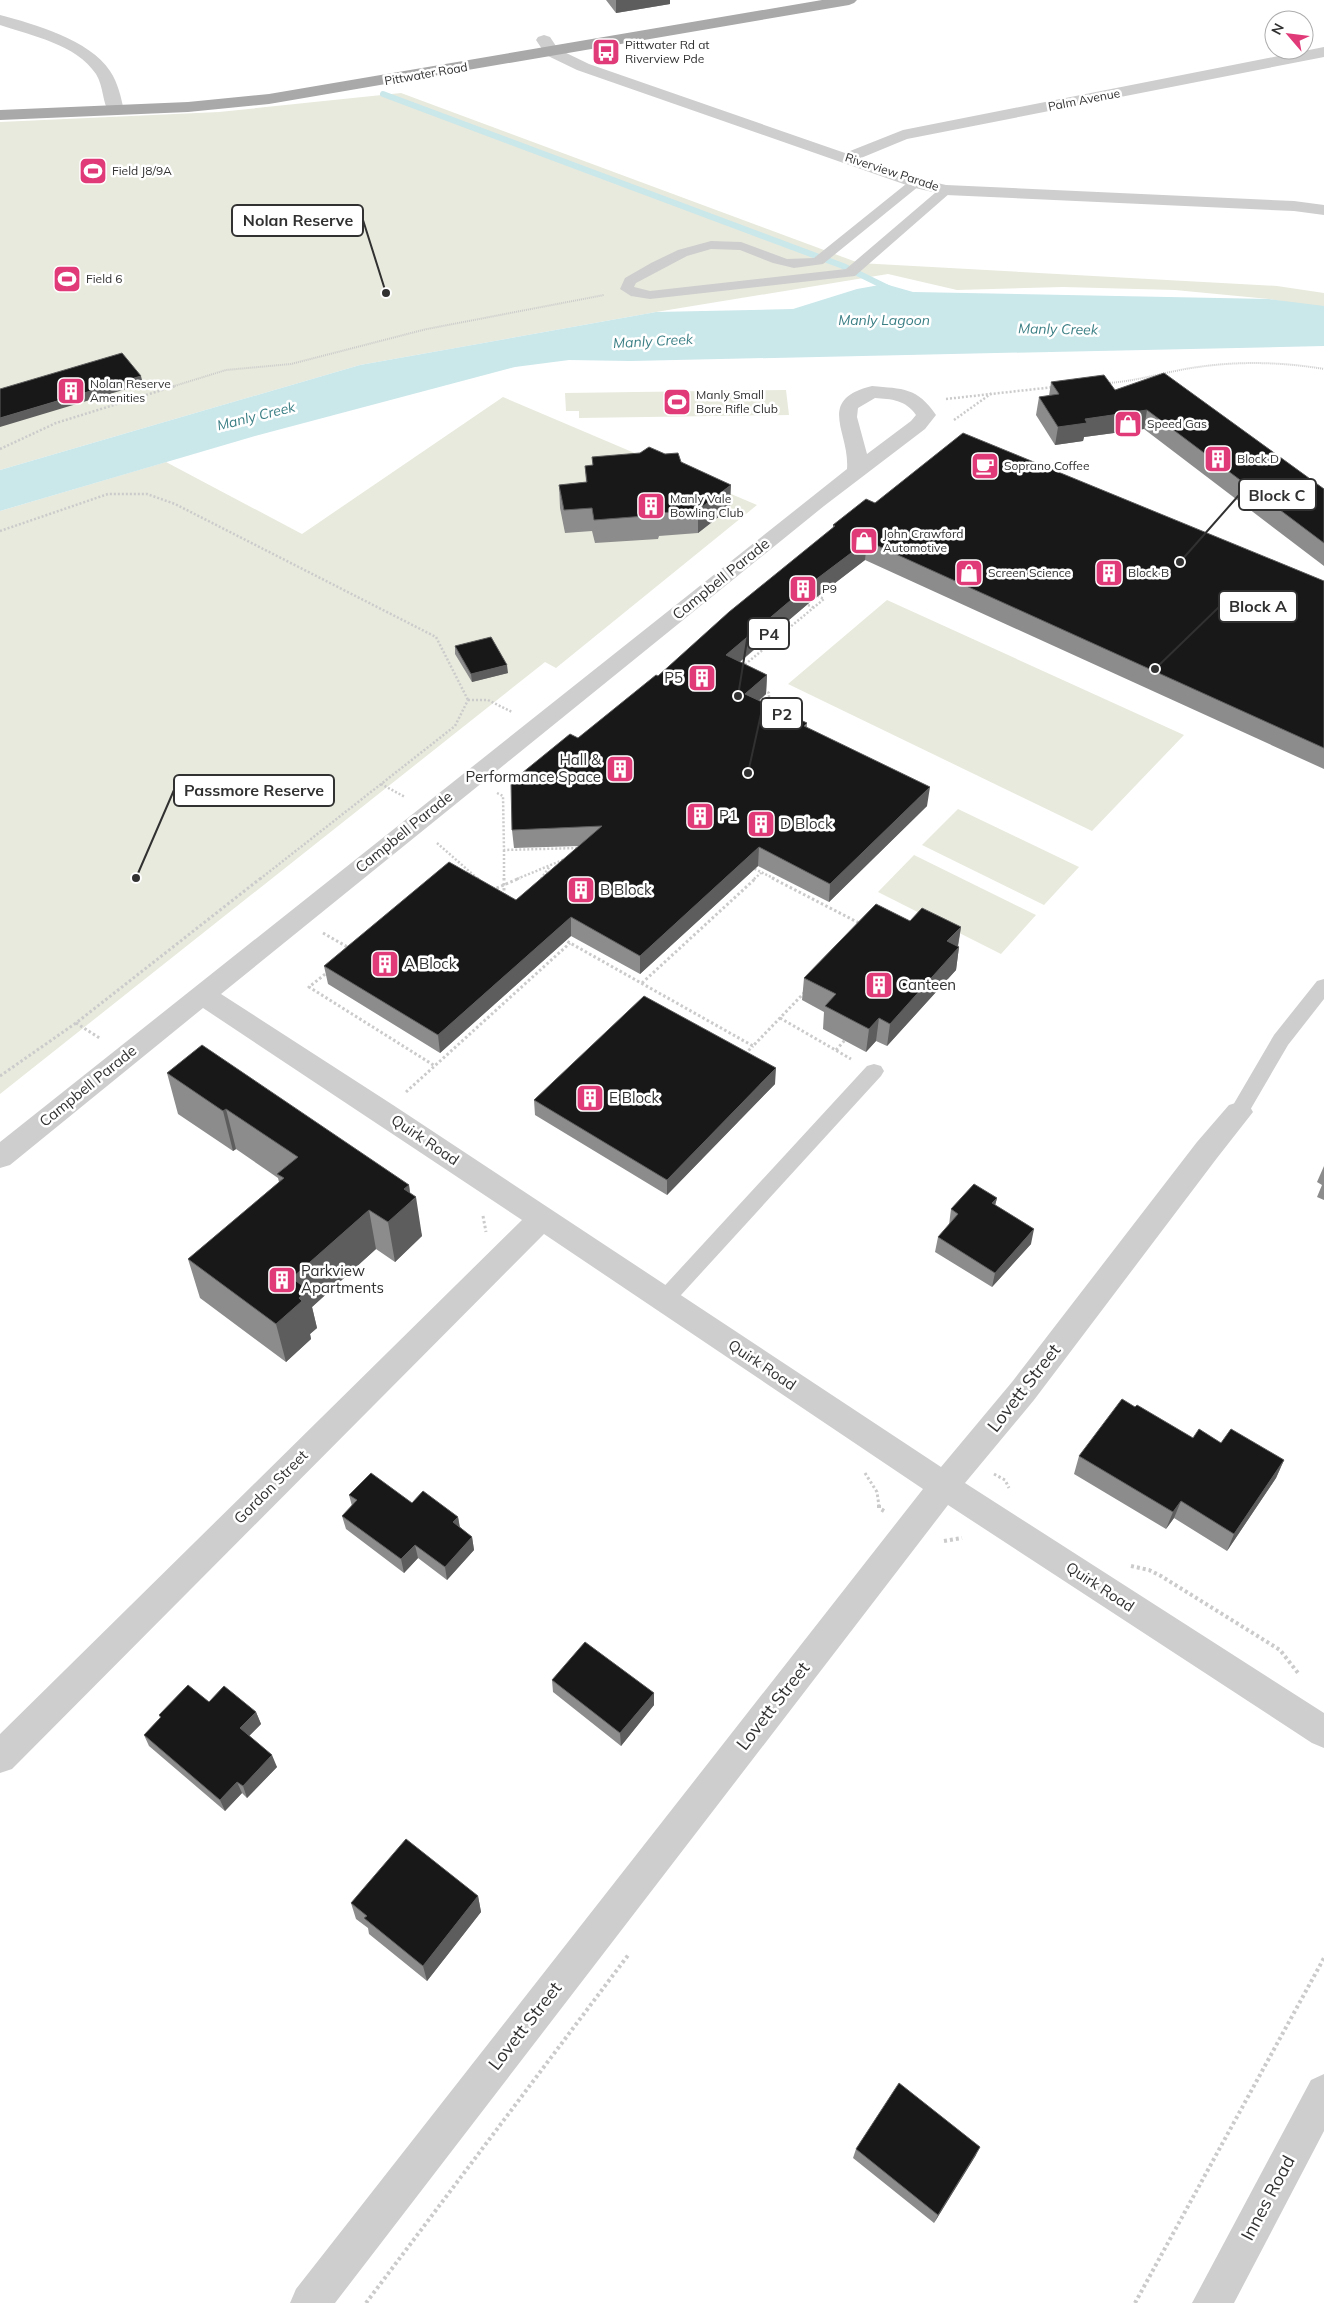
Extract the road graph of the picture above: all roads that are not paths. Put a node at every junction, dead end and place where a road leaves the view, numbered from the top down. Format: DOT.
graph roads {
  1 [pos="782,0"];
  2 [pos="848,0"];
  3 [pos="0,20"];
  4 [pos="548,46"];
  5 [pos="1324,52"];
  6 [pos="0,104"];
  7 [pos="115,105"];
  8 [pos="0,115"];
  9 [pos="847,158"];
  10 [pos="915,183"];
  11 [pos="946,190"];
  12 [pos="1324,210"];
  13 [pos="857,472"];
  14 [pos="1324,986"];
  15 [pos="202,994"];
  16 [pos="874,1071"];
  17 [pos="1239,1112"];
  18 [pos="0,1157"];
  19 [pos="542,1218"];
  20 [pos="664,1300"];
  21 [pos="944,1486"];
  22 [pos="1324,1732"];
  23 [pos="0,1757"];
  24 [pos="1324,2093"];
  25 [pos="310,2303"];
  26 [pos="1212,2303"];
  1 -- 4 [label="main road, Pittwater Road"];
  2 -- 4 [label="main road, Pittwater Road"];
  3 -- 7 [label="street"];
  4 -- 7 [label="main road, Pittwater Road"];
  4 -- 9 [label="street, Riverview Parade"];
  5 -- 9 [label="street, Palm Avenue"];
  6 -- 7 [label="main road, Pittwater Road"];
  7 -- 8 [label="main road, Pittwater Road"];
  9 -- 10 [label="street, Riverview Parade"];
  10 -- 11 [label="street, Riverview Parade"];
  10 -- 11 [label="lane"];
  11 -- 12 [label="street, Riverview Parade"];
  13 -- 13 [label="street, Campbell Parade"];
  13 -- 15 [label="street, Campbell Parade"];
  14 -- 17 [label="lane"];
  15 -- 18 [label="street, Campbell Parade"];
  15 -- 19 [label="street, Quirk Road"];
  16 -- 20 [label="lane"];
  17 -- 21 [label="street, Lovett Street"];
  19 -- 20 [label="street, Quirk Road"];
  19 -- 23 [label="street, Gordon Street"];
  20 -- 21 [label="street, Quirk Road"];
  21 -- 22 [label="street, Quirk Road"];
  21 -- 25 [label="street, Lovett Street"];
  24 -- 26 [label="street, Innes Road"];
}
